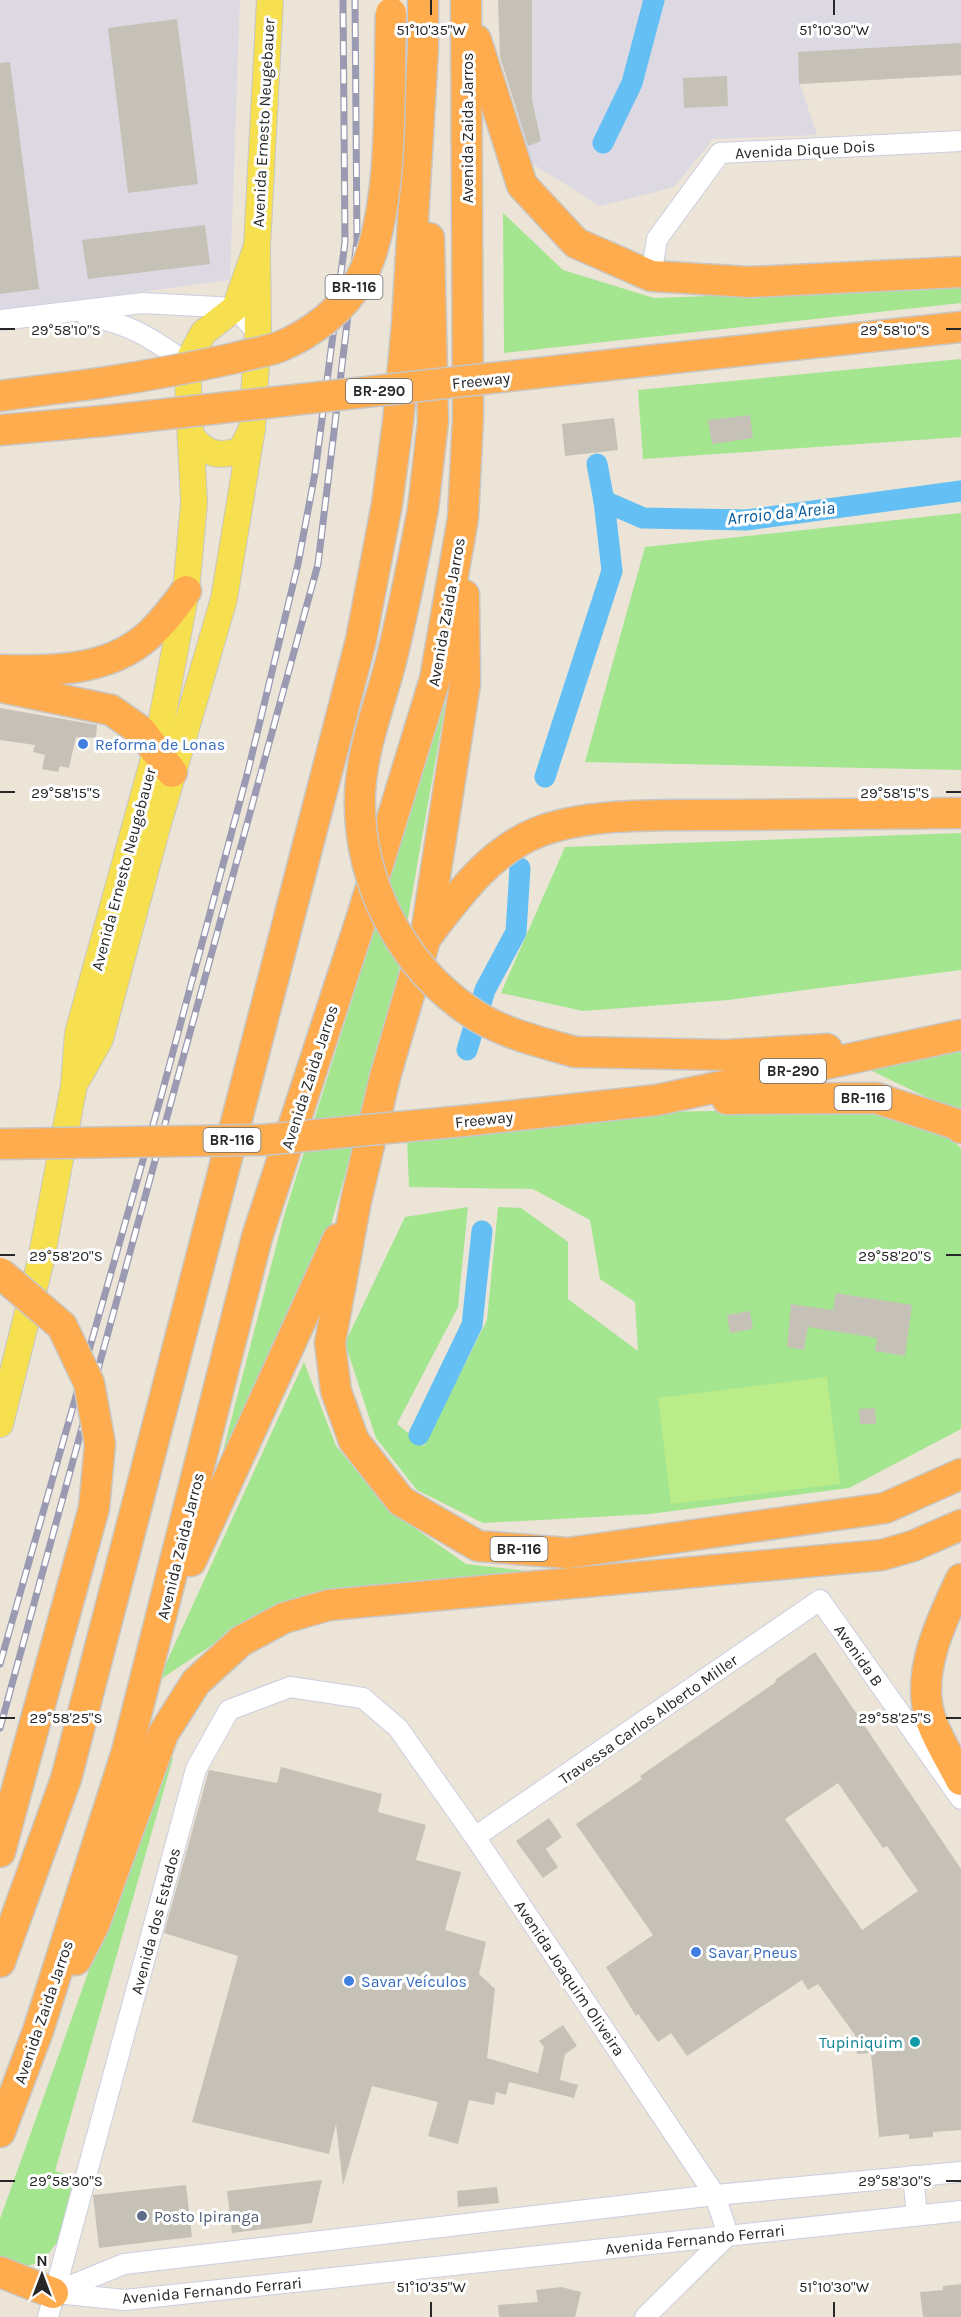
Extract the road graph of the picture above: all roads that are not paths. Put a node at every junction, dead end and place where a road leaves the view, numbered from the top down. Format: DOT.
graph roads {
  1 [pos="270,0"];
  2 [pos="390,0"];
  3 [pos="423,0"];
  4 [pos="466,5"];
  5 [pos="423,49"];
  6 [pos="961,141"];
  7 [pos="257,246"];
  8 [pos="961,272"];
  9 [pos="651,276"];
  10 [pos="235,308"];
  11 [pos="68,311"];
  12 [pos="0,320"];
  13 [pos="961,327"];
  14 [pos="258,333"];
  15 [pos="187,363"];
  16 [pos="0,396"];
  17 [pos="252,429"];
  18 [pos="0,432"];
  19 [pos="191,436"];
  20 [pos="463,518"];
  21 [pos="186,591"];
  22 [pos="0,670"];
  23 [pos="0,687"];
  24 [pos="164,762"];
  25 [pos="961,813"];
  26 [pos="425,940"];
  27 [pos="961,1035"];
  28 [pos="930,1043"];
  29 [pos="657,1100"];
  30 [pos="961,1128"];
  31 [pos="0,1144"];
  32 [pos="356,1201"];
  33 [pos="0,1272"];
  34 [pos="0,1424"];
  35 [pos="961,1474"];
  36 [pos="961,1525"];
  37 [pos="961,1579"];
  38 [pos="820,1600"];
  39 [pos="160,1626"];
  40 [pos="398,1728"];
  41 [pos="961,1780"];
  42 [pos="961,1799"];
  43 [pos="475,1838"];
  44 [pos="0,1852"];
  45 [pos="0,1962"];
  46 [pos="38,2031"];
  47 [pos="0,2132"];
  48 [pos="961,2172"];
  49 [pos="913,2176"];
  50 [pos="715,2195"];
  51 [pos="961,2211"];
  52 [pos="917,2216"];
  53 [pos="728,2235"];
  54 [pos="0,2272"];
  55 [pos="51,2305"];
  56 [pos="645,2317"];
  1 -- 7 [label="main road, Avenida Ernesto Neugebauer"];
  2 -- 16 [label="highway, BR-116, bridge"];
  3 -- 5 [label="highway"];
  4 -- 9 [label="highway"];
  4 -- 20 [label="highway, Avenida Zaida Jarros / BR-116"];
  5 -- 28 [label="highway, bridge"];
  5 -- 45 [label="highway"];
  6 -- 9 [label="street, Avenida Dique Dois"];
  7 -- 10 [label="main road, Avenida Ernesto Neugebauer"];
  7 -- 14 [label="main road, Avenida Ernesto Neugebauer"];
  8 -- 9 [label="highway"];
  10 -- 11 [label="street"];
  10 -- 14 [label="street"];
  10 -- 15 [label="main road"];
  11 -- 12 [label="street"];
  11 -- 15 [label="street"];
  13 -- 18 [label="highway, Freeway / BR-290, bridge"];
  14 -- 17 [label="main road, Avenida Ernesto Neugebauer"];
  15 -- 19 [label="main road, Avenida Ernesto Neugebauer"];
  17 -- 19 [label="main road"];
  17 -- 24 [label="main road, Avenida Ernesto Neugebauer"];
  19 -- 21 [label="main road, Avenida Ernesto Neugebauer"];
  20 -- 26 [label="highway, BR-116"];
  20 -- 39 [label="highway, Avenida Zaida Jarros"];
  21 -- 22 [label="highway"];
  21 -- 24 [label="main road, Avenida Ernesto Neugebauer"];
  23 -- 24 [label="highway"];
  24 -- 34 [label="main road, Avenida Ernesto Neugebauer"];
  25 -- 26 [label="highway"];
  26 -- 32 [label="highway, BR-116"];
  27 -- 28 [label="highway, Freeway / BR-290"];
  28 -- 29 [label="highway, Freeway / BR-290"];
  29 -- 30 [label="highway, BR-116"];
  29 -- 31 [label="highway, Freeway / BR-116, bridge"];
  32 -- 35 [label="highway, BR-116"];
  32 -- 39 [label="highway"];
  33 -- 44 [label="highway, bridge"];
  36 -- 46 [label="highway"];
  37 -- 41 [label="highway"];
  38 -- 42 [label="street, Avenida B"];
  38 -- 43 [label="street, Travessa Carlos Alberto Miller"];
  39 -- 46 [label="highway, Avenida Zaida Jarros"];
  40 -- 43 [label="street, Avenida Joaquim Oliveira"];
  40 -- 55 [label="street, Avenida dos Estados"];
  43 -- 50 [label="street, Avenida Joaquim Oliveira"];
  46 -- 47 [label="highway, Avenida Zaida Jarros"];
  48 -- 49 [label="street, Avenida Fernando Ferrari"];
  49 -- 50 [label="street, Avenida Fernando Ferrari"];
  49 -- 52 [label="street"];
  50 -- 53 [label="street, Avenida Joaquim Oliveira"];
  50 -- 55 [label="street, Avenida Fernando Ferrari"];
  51 -- 52 [label="street, Avenida Fernando Ferrari"];
  52 -- 53 [label="street, Avenida Fernando Ferrari"];
  53 -- 55 [label="street, Avenida Fernando Ferrari"];
  53 -- 56 [label="street"];
  54 -- 55 [label="highway"];
}
